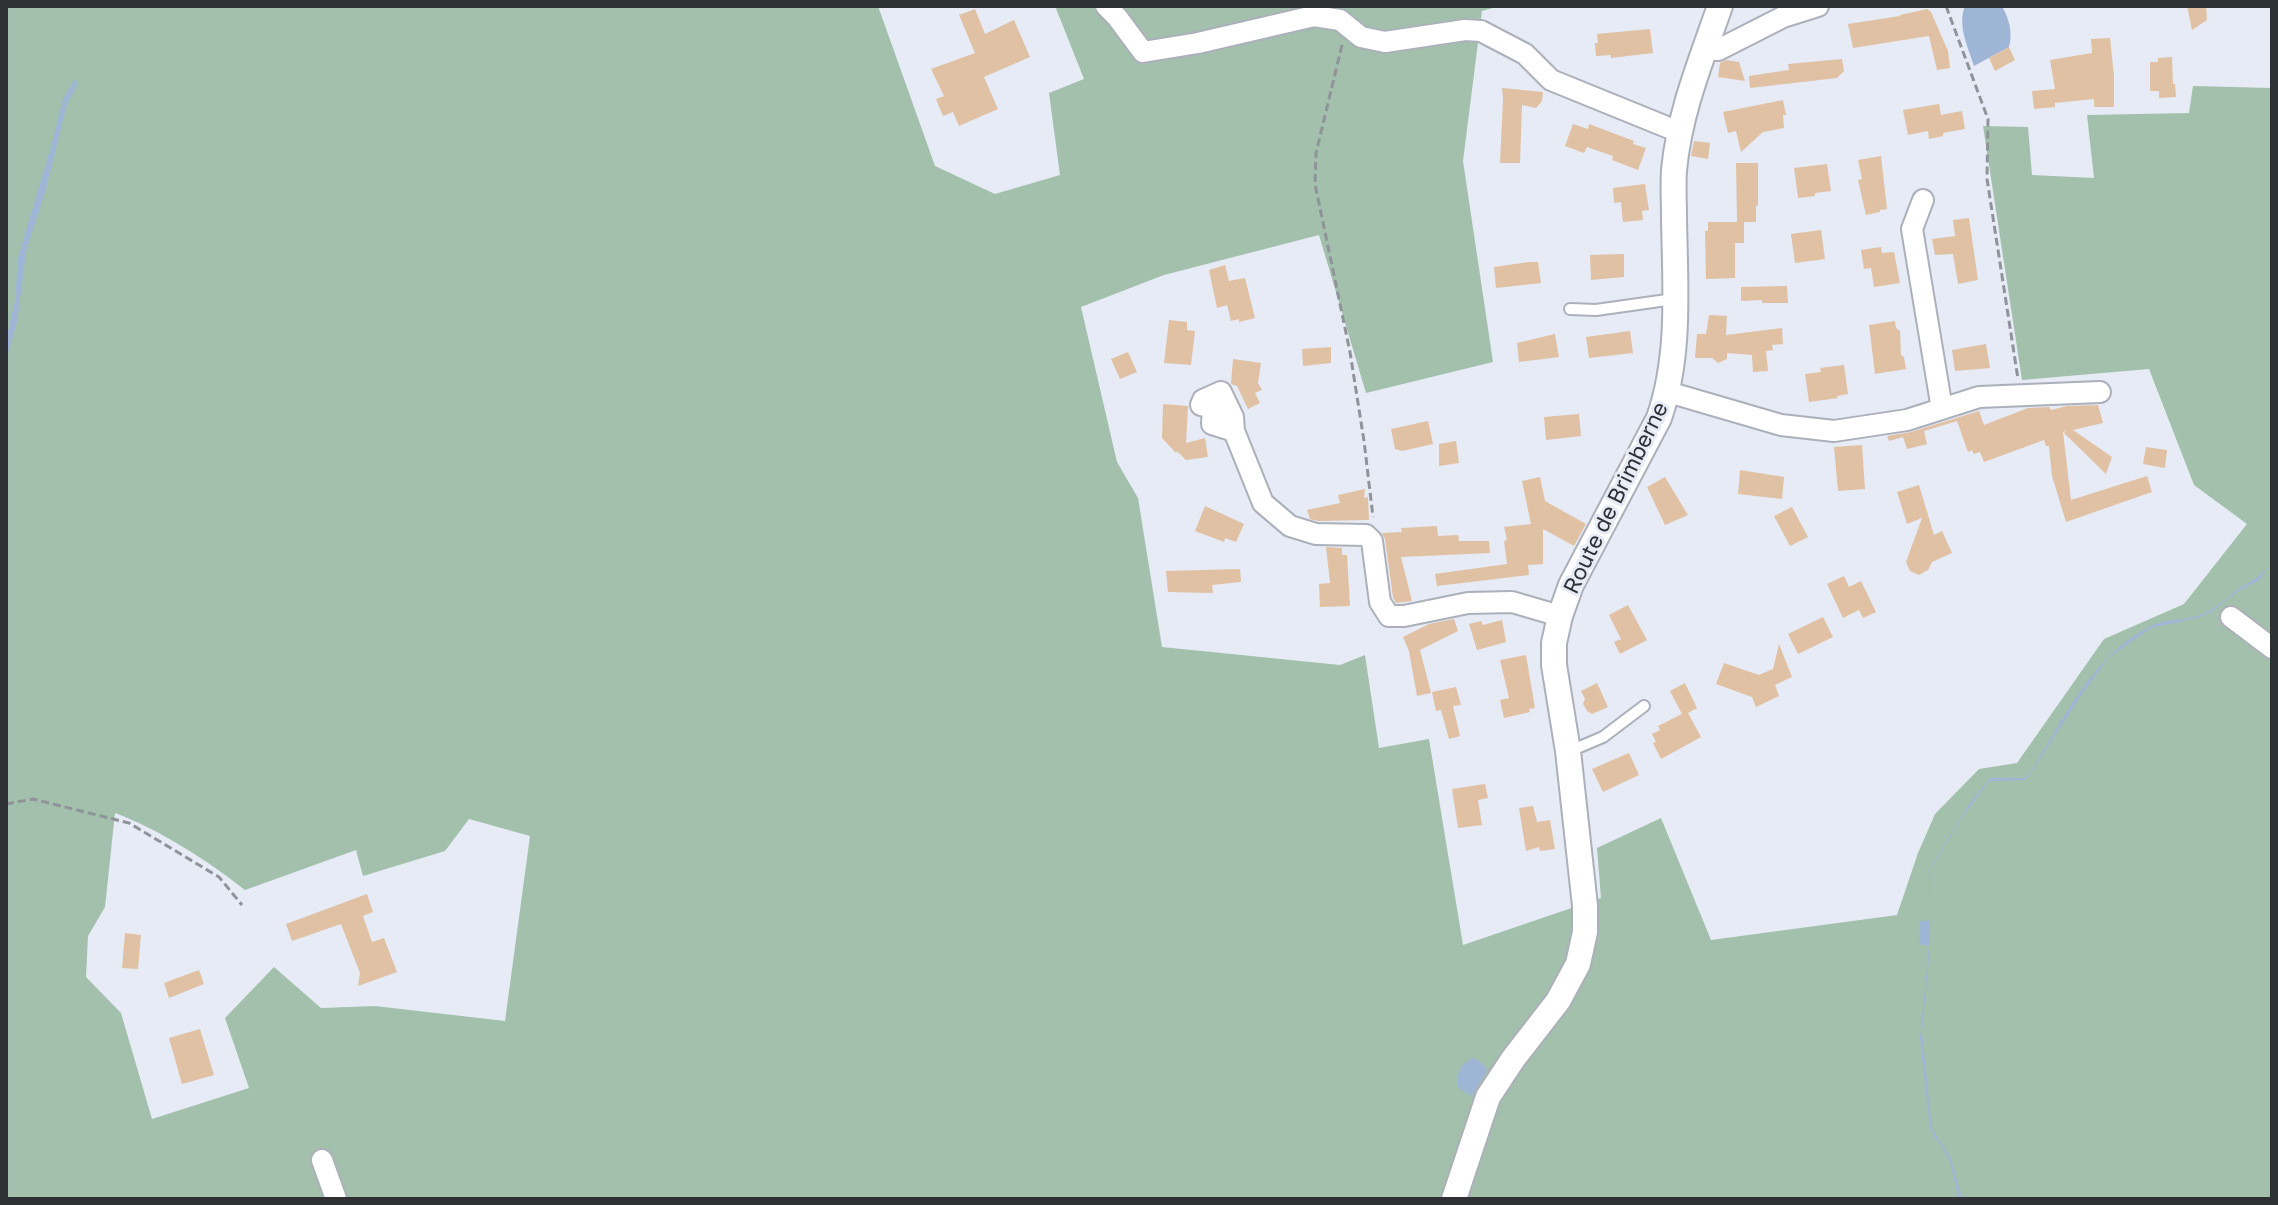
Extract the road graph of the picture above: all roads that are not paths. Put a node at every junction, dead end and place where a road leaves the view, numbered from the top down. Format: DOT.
graph roads {
  1 [pos="1106,6"];
  2 [pos="1720,6"];
  3 [pos="1818,6"];
  4 [pos="1705,49"];
  5 [pos="1679,132"];
  6 [pos="1923,200"];
  7 [pos="1674,299"];
  8 [pos="1570,309"];
  9 [pos="1668,392"];
  10 [pos="2100,392"];
  11 [pos="1942,409"];
  12 [pos="1234,431"];
  13 [pos="1560,616"];
  14 [pos="2231,617"];
  15 [pos="2272,648"];
  16 [pos="1644,706"];
  17 [pos="1568,751"];
  18 [pos="322,1160"];
  19 [pos="336,1199"];
  20 [pos="1454,1199"];
  1 -- 5 [label="street"];
  2 -- 4 [label="street, Route de Brimberne"];
  3 -- 4 [label="street"];
  4 -- 5 [label="street, Route de Brimberne"];
  5 -- 7 [label="street, Route de Brimberne"];
  6 -- 11 [label="street"];
  7 -- 8 [label="lane"];
  7 -- 9 [label="street, Route de Brimberne"];
  9 -- 11 [label="street"];
  9 -- 13 [label="street, Route de Brimberne"];
  10 -- 11 [label="street"];
  12 -- 13 [label="street"];
  13 -- 17 [label="street, Route de Brimberne"];
  14 -- 15 [label="street"];
  16 -- 17 [label="lane"];
  17 -- 20 [label="street, Route de Brimberne"];
  18 -- 19 [label="street"];
}
